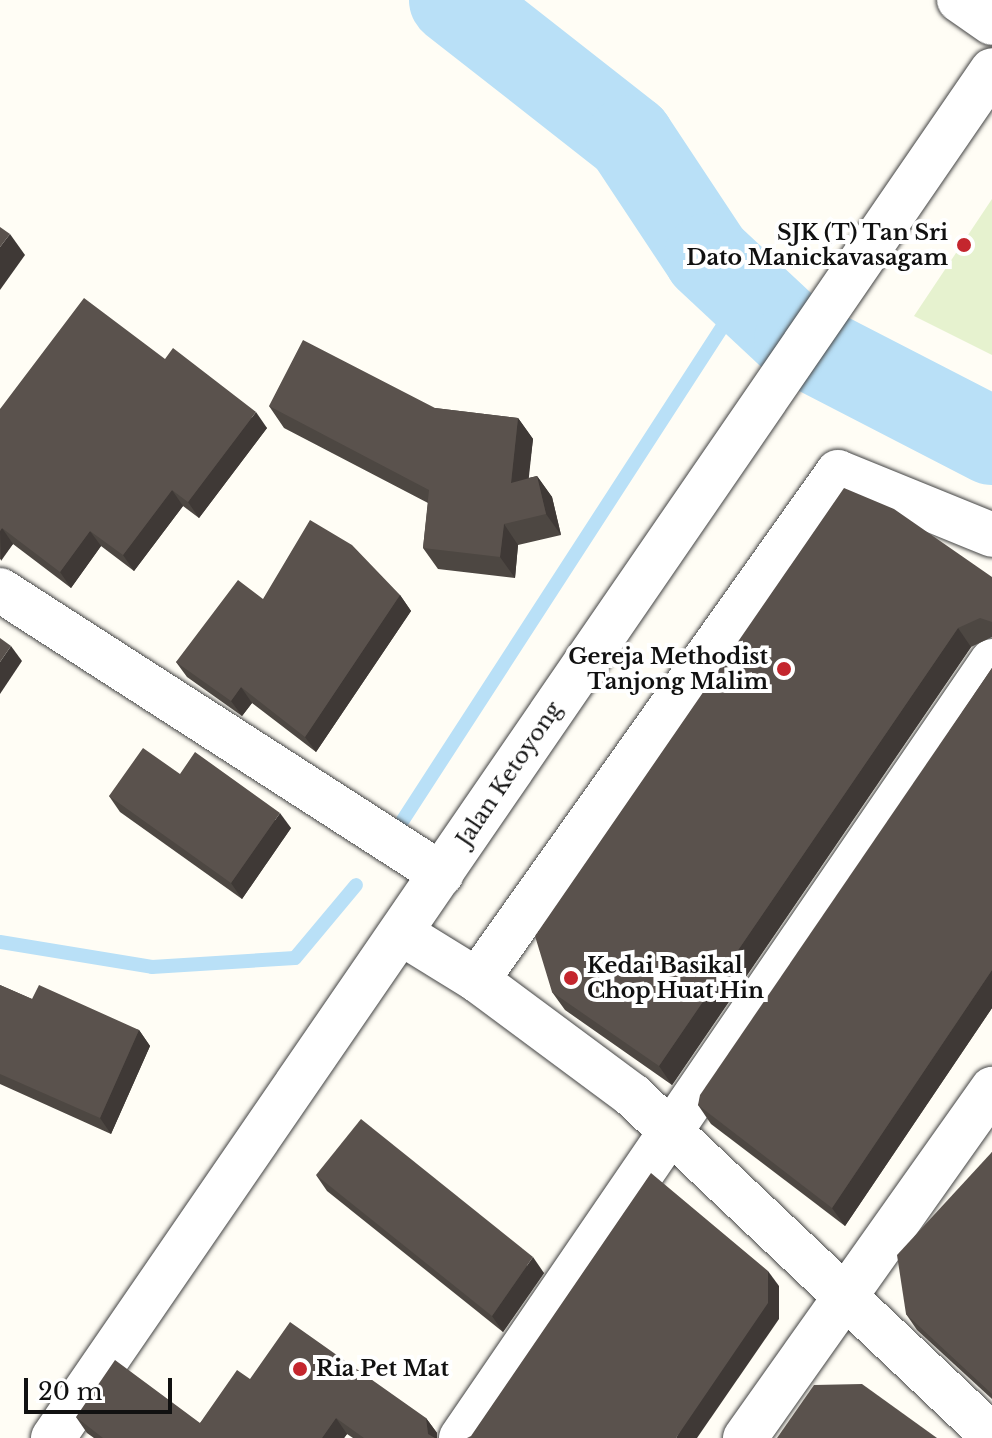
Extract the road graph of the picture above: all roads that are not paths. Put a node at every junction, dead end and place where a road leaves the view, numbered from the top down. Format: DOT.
graph roads {
  1 [pos="959,0"];
  2 [pos="992,23"];
  3 [pos="992,70"];
  4 [pos="992,535"];
  5 [pos="0,590"];
  6 [pos="992,661"];
  7 [pos="441,874"];
  8 [pos="401,933"];
  9 [pos="477,980"];
  10 [pos="989,1099"];
  11 [pos="672,1134"];
  12 [pos="845,1297"];
  13 [pos="60,1435"];
  14 [pos="992,1435"];
  15 [pos="461,1438"];
  16 [pos="745,1438"];
  1 -- 2 [label="street"];
  3 -- 7 [label="street, Jalan Ketoyong"];
  4 -- 9 [label="street"];
  5 -- 7 [label="street"];
  6 -- 11 [label="street"];
  7 -- 8 [label="street, Jalan Ketoyong"];
  8 -- 9 [label="street"];
  8 -- 13 [label="street, Jalan Ketoyong"];
  9 -- 11 [label="street"];
  10 -- 12 [label="street"];
  11 -- 12 [label="street"];
  11 -- 15 [label="street"];
  12 -- 14 [label="street"];
  12 -- 16 [label="street"];
}
